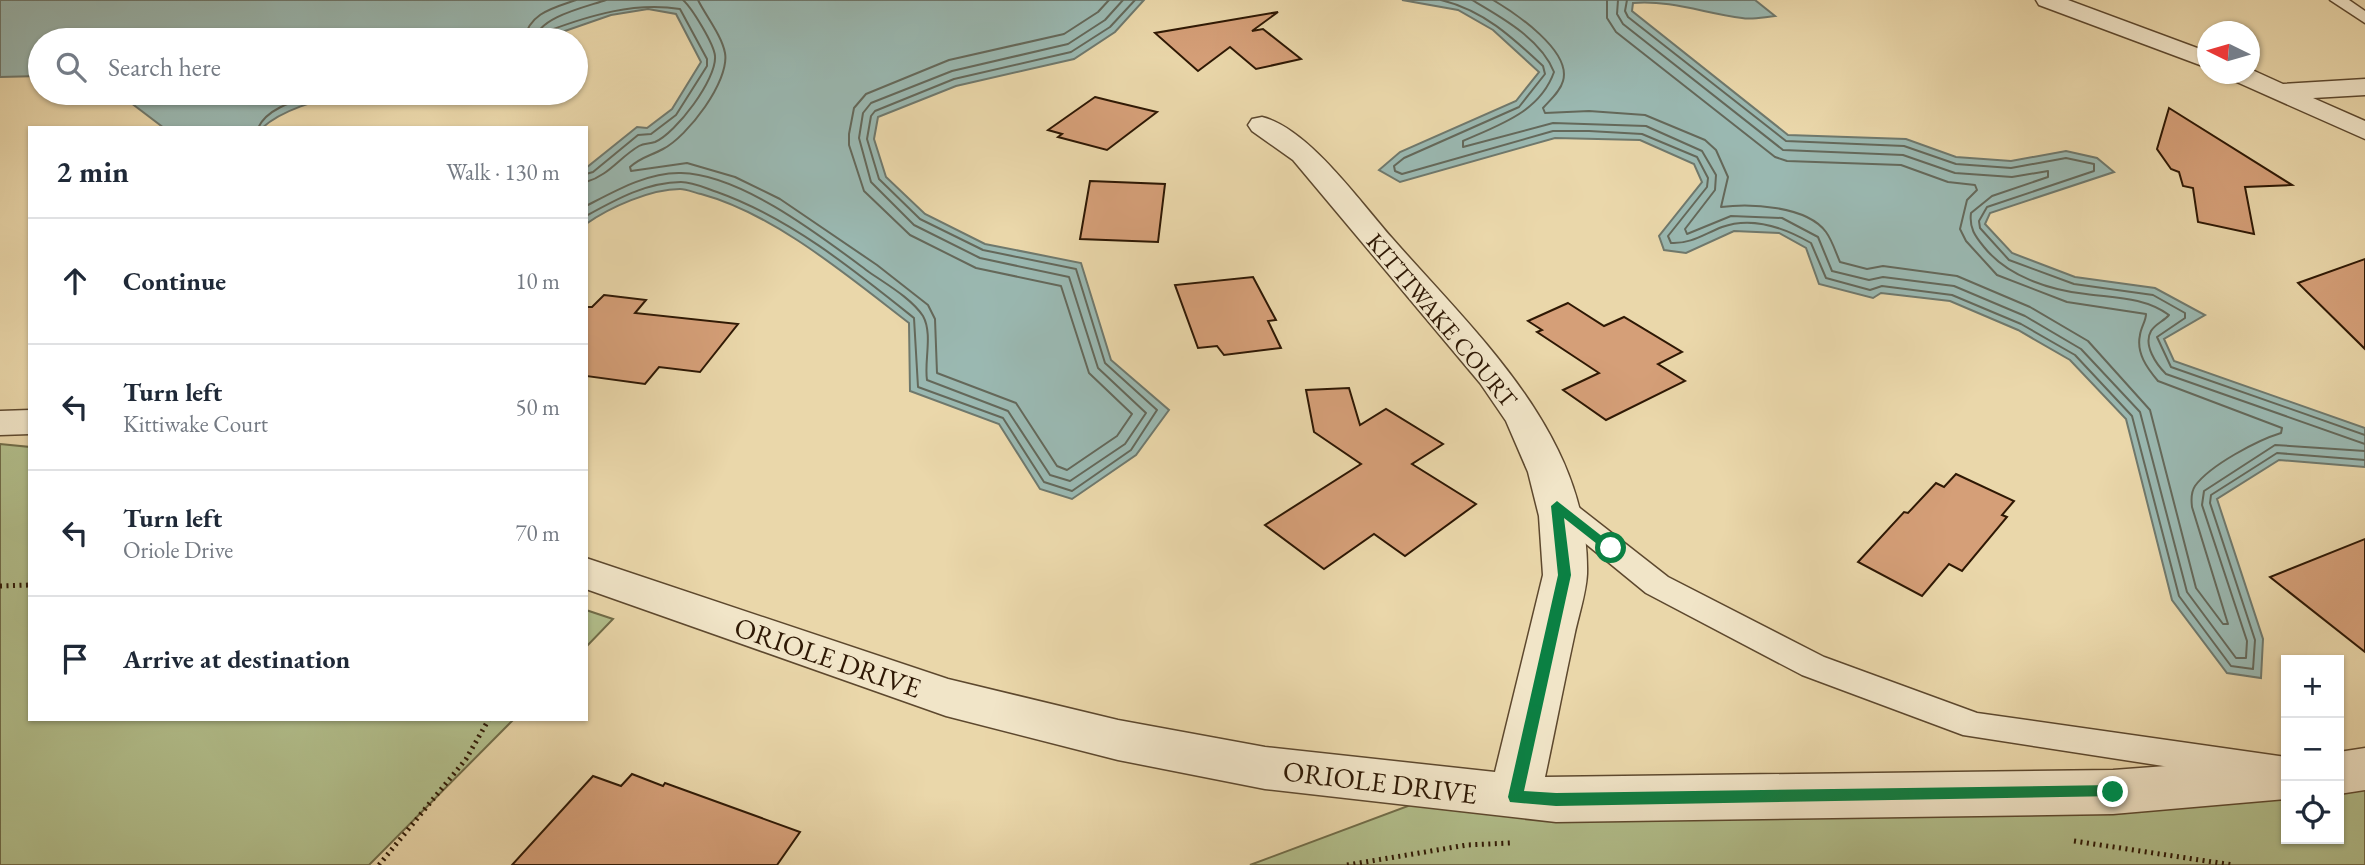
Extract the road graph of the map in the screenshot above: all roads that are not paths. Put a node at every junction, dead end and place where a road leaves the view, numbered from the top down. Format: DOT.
graph roads {
  1 [pos="2047,0"];
  2 [pos="2338,0"];
  3 [pos="2365,18"];
  4 [pos="2197,57"];
  5 [pos="2260,83"];
  6 [pos="2365,87"];
  7 [pos="2283,92"];
  8 [pos="1262,125"];
  9 [pos="2365,131"];
  10 [pos="28,422"];
  11 [pos="0,423"];
  12 [pos="1557,506"];
  13 [pos="588,574"];
  14 [pos="2365,769"];
  15 [pos="2281,770"];
  16 [pos="2344,772"];
  17 [pos="2281,778"];
  18 [pos="1515,797"];
  1 -- 4 [label="street"];
  2 -- 3 [label="lane"];
  5 -- 7 [label="street"];
  6 -- 7 [label="street"];
  7 -- 9 [label="street"];
  8 -- 12 [label="street, KITTIWAKE COURT"];
  10 -- 11 [label="street"];
  12 -- 15 [label="lane"];
  12 -- 18 [label="street, KITTIWAKE COURT"];
  13 -- 18 [label="street, ORIOLE DRIVE"];
  14 -- 16 [label="street"];
  17 -- 18 [label="street, ORIOLE DRIVE"];
}
